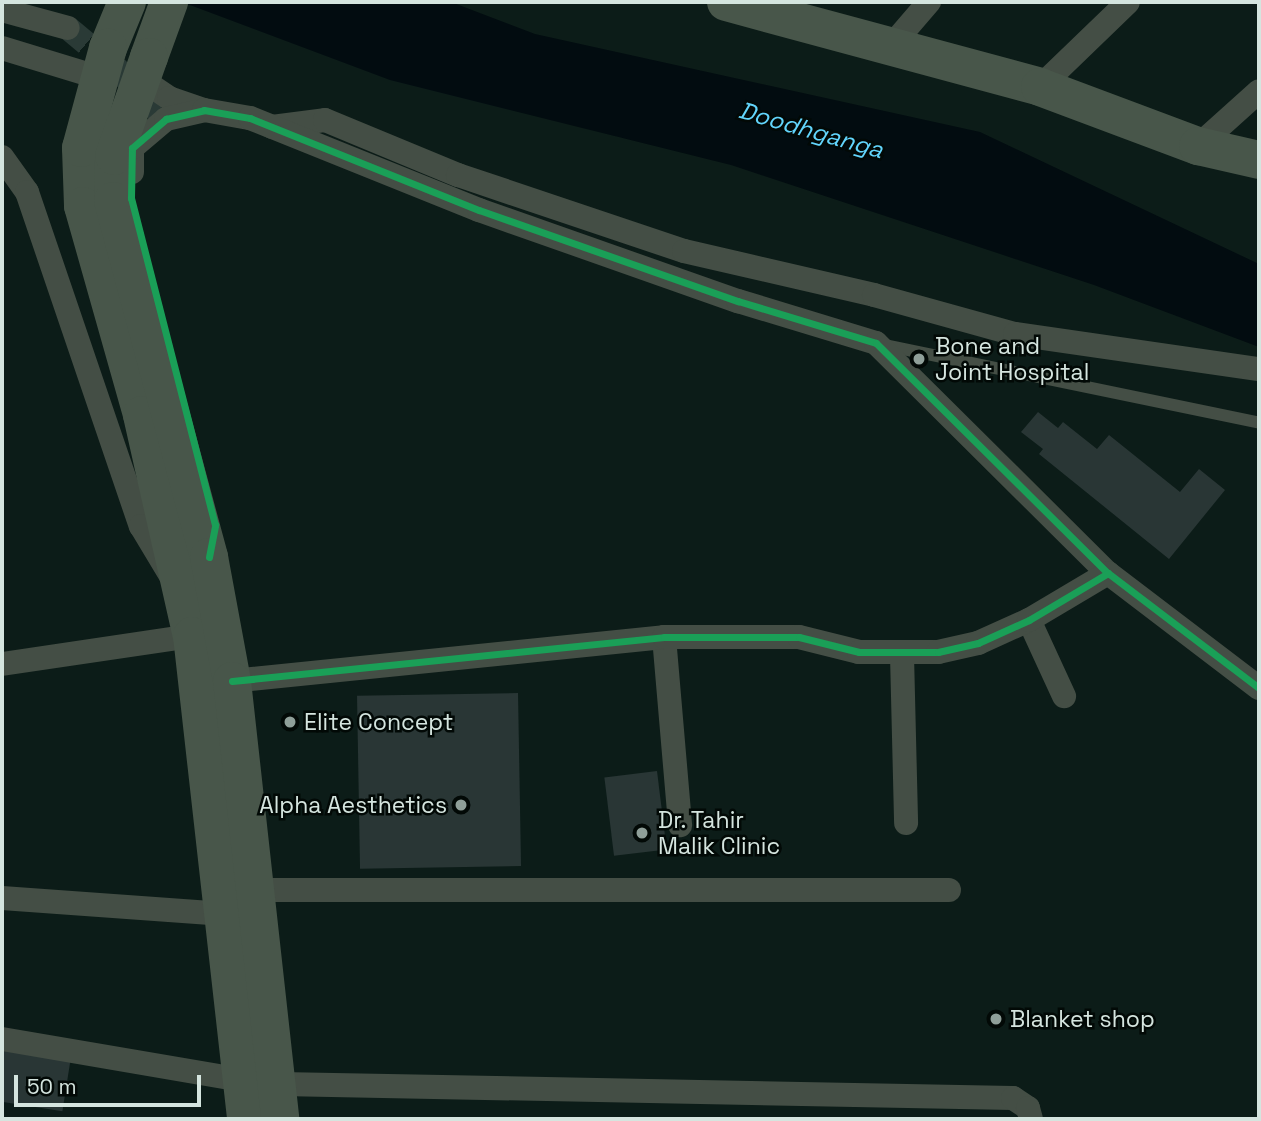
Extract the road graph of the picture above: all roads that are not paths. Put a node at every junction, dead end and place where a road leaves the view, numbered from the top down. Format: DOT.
graph roads {
  1 [pos="127,2"];
  2 [pos="169,2"];
  3 [pos="727,2"];
  4 [pos="929,2"];
  5 [pos="1128,2"];
  6 [pos="2,10"];
  7 [pos="68,28"];
  8 [pos="892,45"];
  9 [pos="2,48"];
  10 [pos="100,78"];
  11 [pos="141,79"];
  12 [pos="1040,87"];
  13 [pos="1259,90"];
  14 [pos="204,110"];
  15 [pos="272,127"];
  16 [pos="1198,146"];
  17 [pos="97,152"];
  18 [pos="2,157"];
  19 [pos="1259,160"];
  20 [pos="876,343"];
  21 [pos="1259,369"];
  22 [pos="1259,423"];
  23 [pos="209,556"];
  24 [pos="1108,573"];
  25 [pos="182,591"];
  26 [pos="1029,620"];
  27 [pos="192,636"];
  28 [pos="664,637"];
  29 [pos="902,655"];
  30 [pos="2,664"];
  31 [pos="232,681"];
  32 [pos="1259,688"];
  33 [pos="1064,696"];
  34 [pos="906,823"];
  35 [pos="680,825"];
  36 [pos="254,890"];
  37 [pos="949,890"];
  38 [pos="2,898"];
  39 [pos="224,914"];
  40 [pos="2,1039"];
  41 [pos="268,1095"];
  42 [pos="246,1119"];
  43 [pos="1031,1119"];
  1 -- 10 [label="main road, bridge"];
  2 -- 11 [label="main road, bridge"];
  3 -- 8 [label="main road"];
  4 -- 8 [label="street"];
  5 -- 12 [label="street"];
  6 -- 7 [label="street"];
  8 -- 12 [label="main road"];
  9 -- 10 [label="street"];
  10 -- 17 [label="main road, bridge"];
  11 -- 14 [label="street"];
  11 -- 17 [label="main road, bridge"];
  12 -- 16 [label="main road"];
  13 -- 16 [label="street"];
  14 -- 15 [label="street"];
  14 -- 23 [label="street"];
  15 -- 20 [label="street"];
  15 -- 21 [label="street"];
  16 -- 19 [label="main road"];
  17 -- 23 [label="main road"];
  17 -- 25 [label="main road"];
  18 -- 25 [label="street"];
  20 -- 22 [label="lane"];
  20 -- 24 [label="street"];
  23 -- 31 [label="main road"];
  24 -- 26 [label="street"];
  24 -- 32 [label="street"];
  25 -- 27 [label="main road"];
  26 -- 29 [label="street"];
  26 -- 33 [label="street"];
  27 -- 30 [label="street"];
  27 -- 39 [label="main road"];
  28 -- 29 [label="street"];
  28 -- 31 [label="street"];
  28 -- 35 [label="street"];
  29 -- 34 [label="street"];
  31 -- 36 [label="main road"];
  36 -- 37 [label="street"];
  36 -- 41 [label="main road"];
  38 -- 39 [label="street"];
  39 -- 41 [label="main road"];
  40 -- 41 [label="street"];
  41 -- 42 [label="main road"];
  41 -- 43 [label="street"];
}
